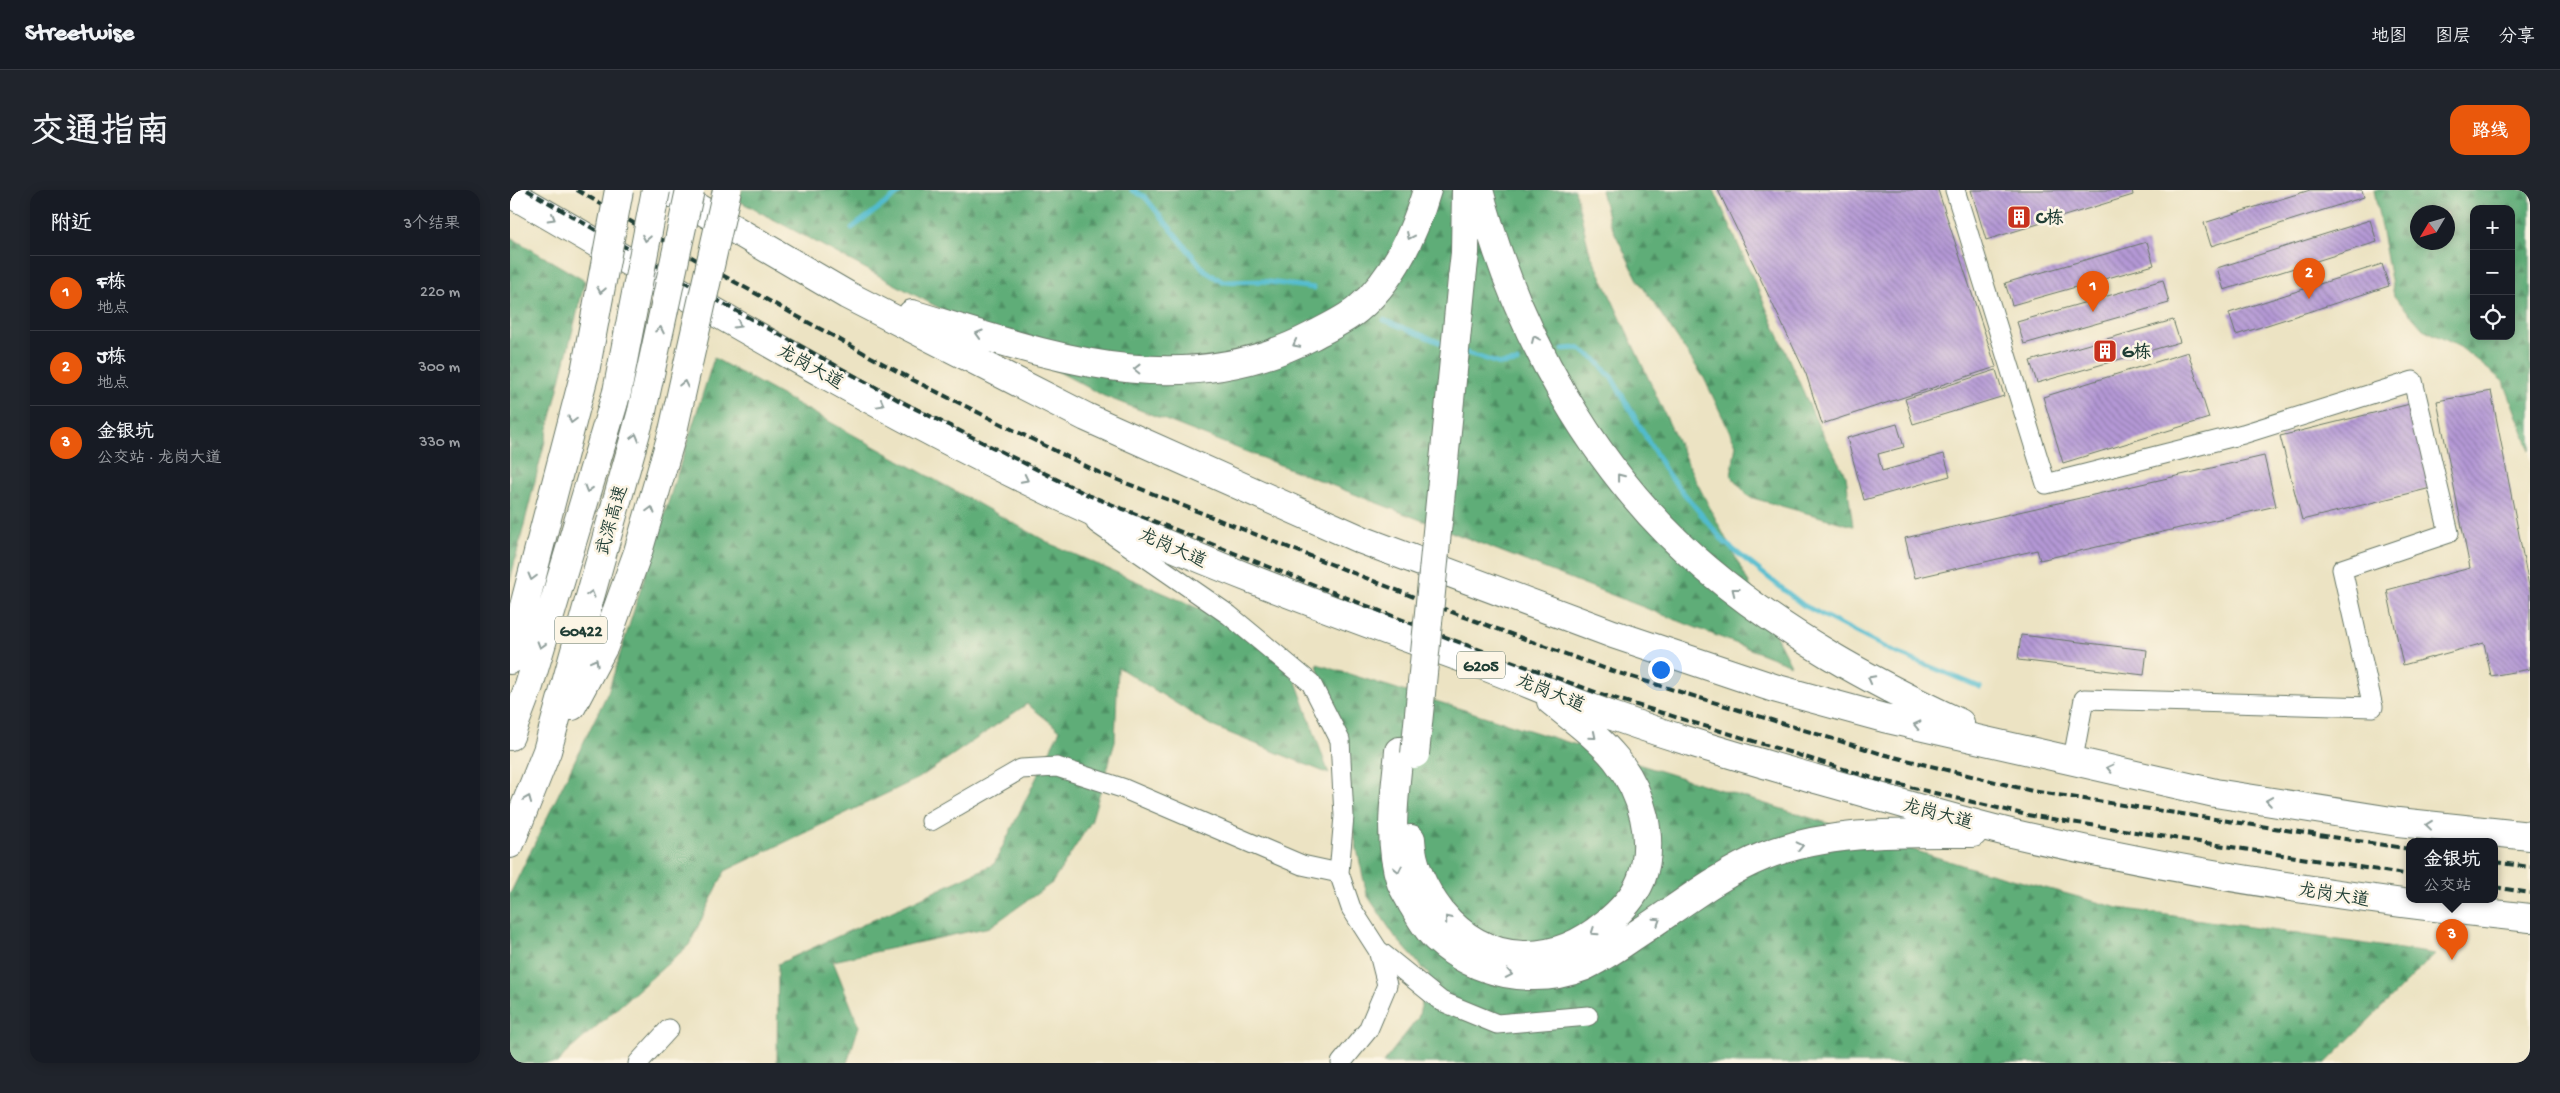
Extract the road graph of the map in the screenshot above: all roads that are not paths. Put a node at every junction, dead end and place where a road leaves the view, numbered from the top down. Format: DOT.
graph roads {
  1 [pos="619,190"];
  2 [pos="656,190"];
  3 [pos="667,190"];
  4 [pos="690,190"];
  5 [pos="726,190"];
  6 [pos="1427,190"];
  7 [pos="1451,190"];
  8 [pos="1466,190"];
  9 [pos="1479,190"];
  10 [pos="1955,190"];
  11 [pos="510,193"];
  12 [pos="1454,278"];
  13 [pos="847,295"];
  14 [pos="1052,493"];
  15 [pos="510,660"];
  16 [pos="1529,682"];
  17 [pos="510,736"];
  18 [pos="2009,746"];
  19 [pos="547,752"];
  20 [pos="1407,752"];
  21 [pos="2073,759"];
  22 [pos="931,821"];
  23 [pos="2010,832"];
  24 [pos="2530,836"];
  25 [pos="510,844"];
  26 [pos="1339,873"];
  27 [pos="2530,918"];
  28 [pos="1378,950"];
  29 [pos="1588,1016"];
  30 [pos="669,1029"];
  31 [pos="638,1063"];
  32 [pos="1341,1063"];
  1 -- 15 [label="highway, one-way, bridge"];
  2 -- 17 [label="highway, 武深高速 / G0422, one-way, bridge"];
  3 -- 13 [label="highway"];
  19 -- 4 [label="highway, 武深高速 / G0422, one-way, bridge"];
  19 -- 5 [label="highway, one-way, bridge"];
  6 -- 13 [label="highway, one-way"];
  7 -- 12 [label="highway"];
  8 -- 12 [label="highway"];
  18 -- 9 [label="highway, one-way"];
  10 -- 21 [label="street"];
  11 -- 14 [label="highway, 龙岗大道 / G205, one-way"];
  12 -- 20 [label="highway, bridge"];
  18 -- 13 [label="highway, one-way"];
  14 -- 16 [label="highway, 龙岗大道 / G205"];
  14 -- 26 [label="street"];
  16 -- 20 [label="highway, one-way"];
  16 -- 23 [label="highway, 龙岗大道 / G205"];
  18 -- 21 [label="highway"];
  25 -- 19 [label="highway, 武深高速 / G0422, one-way"];
  20 -- 23 [label="highway, one-way"];
  24 -- 21 [label="highway, one-way"];
  22 -- 26 [label="street"];
  23 -- 27 [label="highway, 龙岗大道 / G205"];
  26 -- 28 [label="street"];
  28 -- 29 [label="street"];
  28 -- 32 [label="street"];
  30 -- 31 [label="street"];
}
